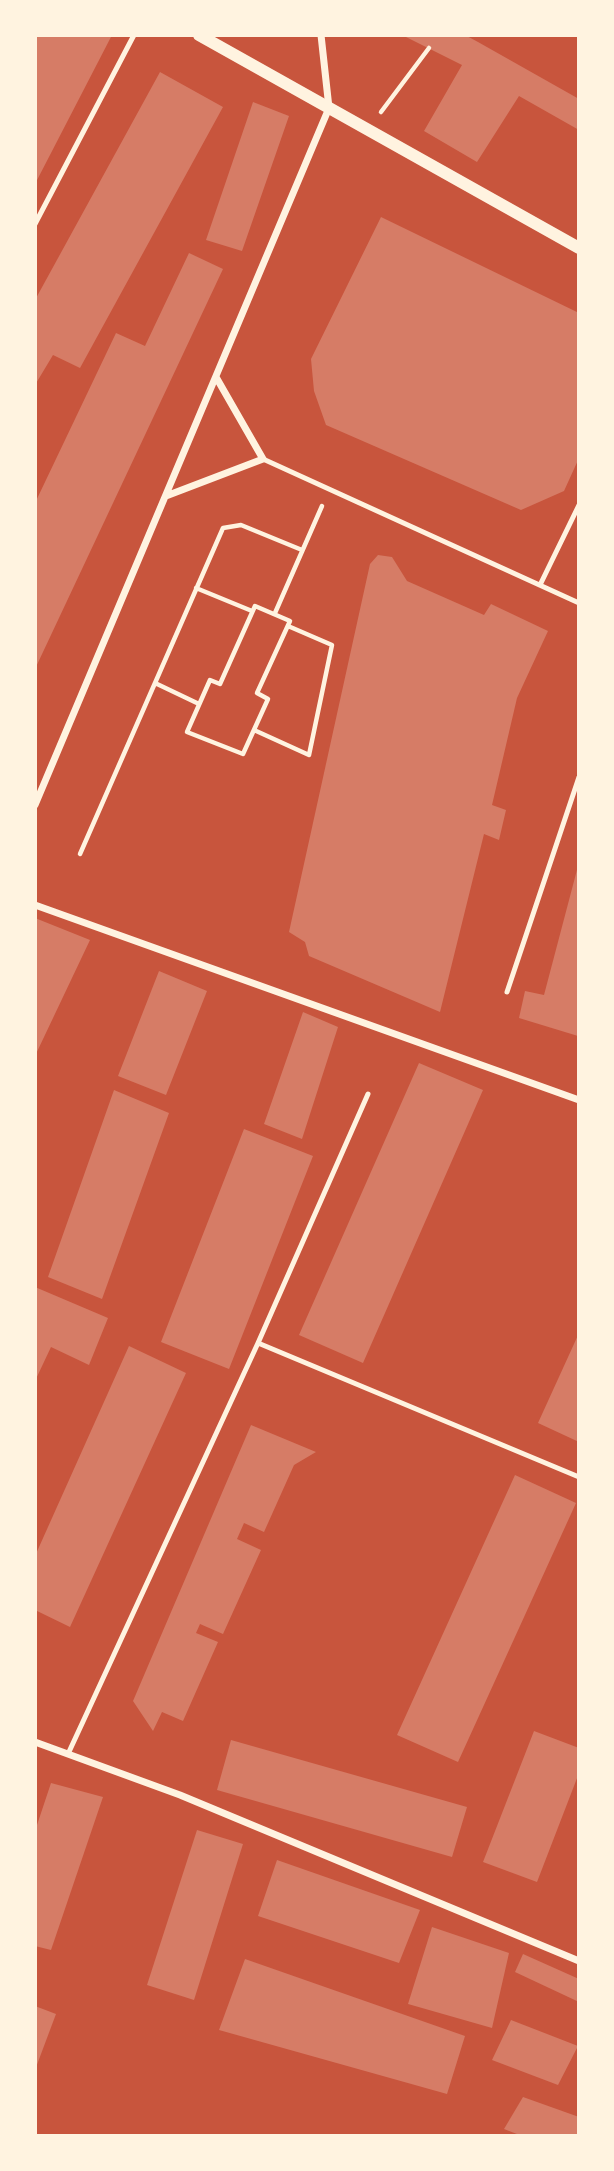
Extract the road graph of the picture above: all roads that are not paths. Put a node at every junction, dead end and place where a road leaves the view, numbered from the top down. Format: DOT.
graph roads {
  1 [pos="134,35"];
  2 [pos="199,35"];
  3 [pos="321,35"];
  4 [pos="329,108"];
  5 [pos="35,224"];
  6 [pos="579,248"];
  7 [pos="216,377"];
  8 [pos="263,459"];
  9 [pos="166,496"];
  10 [pos="579,505"];
  11 [pos="540,585"];
  12 [pos="579,603"];
  13 [pos="579,777"];
  14 [pos="35,806"];
  15 [pos="35,905"];
  16 [pos="507,992"];
  17 [pos="368,1094"];
  18 [pos="579,1100"];
  19 [pos="258,1343"];
  20 [pos="579,1477"];
  21 [pos="35,1742"];
  22 [pos="68,1754"];
  23 [pos="579,1961"];
  1 -- 5 [label="lane"];
  2 -- 4 [label="street"];
  3 -- 4 [label="street"];
  4 -- 6 [label="street"];
  4 -- 7 [label="street"];
  7 -- 8 [label="street"];
  7 -- 9 [label="street"];
  8 -- 9 [label="street"];
  8 -- 11 [label="lane"];
  9 -- 14 [label="street"];
  10 -- 11 [label="lane"];
  11 -- 12 [label="lane"];
  13 -- 16 [label="lane"];
  15 -- 18 [label="street"];
  17 -- 19 [label="lane"];
  19 -- 20 [label="lane"];
  19 -- 22 [label="lane"];
  21 -- 22 [label="street"];
  22 -- 23 [label="street"];
}
